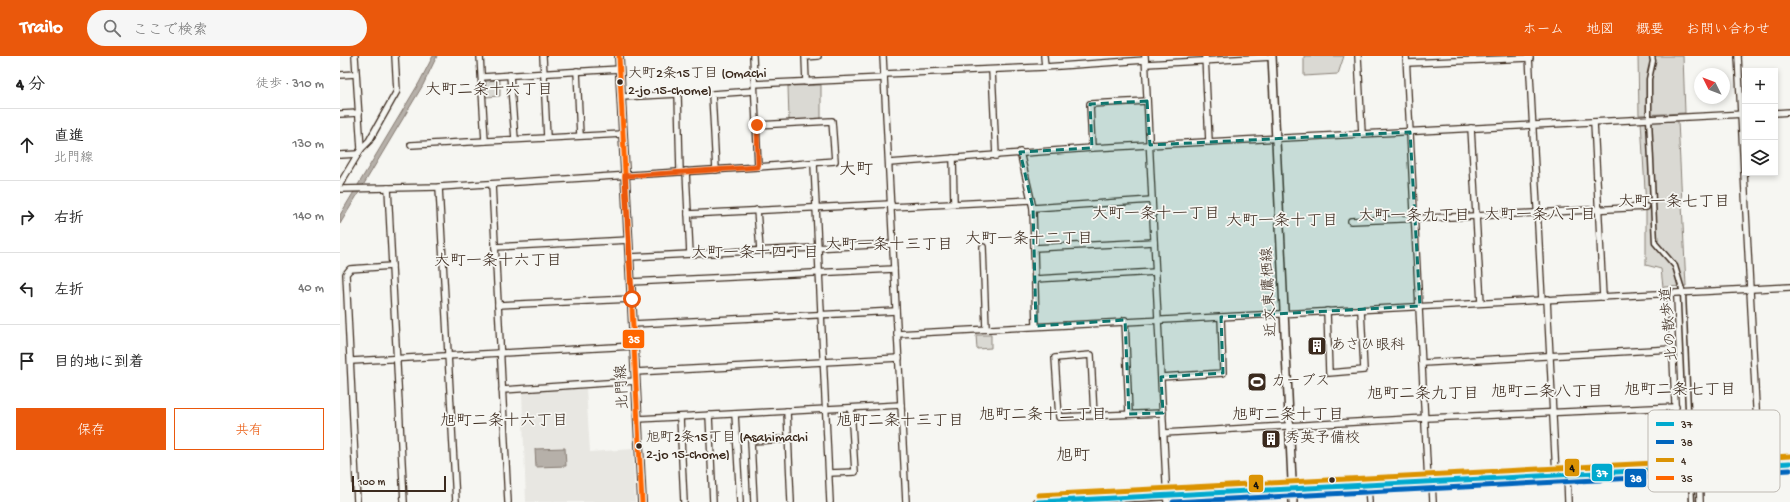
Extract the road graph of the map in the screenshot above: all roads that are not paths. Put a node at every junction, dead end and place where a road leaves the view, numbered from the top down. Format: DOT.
graph roads {
  1 [pos="355,56"];
  2 [pos="395,56"];
  3 [pos="480,56"];
  4 [pos="543,56"];
  5 [pos="619,56"];
  6 [pos="753,56"];
  7 [pos="818,56"];
  8 [pos="883,56"];
  9 [pos="1044,56"];
  10 [pos="1272,56"];
  11 [pos="1358,56"];
  12 [pos="1406,56"];
  13 [pos="1652,56"];
  14 [pos="1738,56"];
  15 [pos="1529,57"];
  16 [pos="1205,59"];
  17 [pos="1145,60"];
  18 [pos="1407,63"];
  19 [pos="1045,67"];
  20 [pos="620,69"];
  21 [pos="992,70"];
  22 [pos="577,71"];
  23 [pos="544,73"];
  24 [pos="356,74"];
  25 [pos="340,75"];
  26 [pos="510,75"];
  27 [pos="884,76"];
  28 [pos="482,77"];
  29 [pos="806,82"];
  30 [pos="754,84"];
  31 [pos="754,91"];
  32 [pos="621,97"];
  33 [pos="1147,101"];
  34 [pos="1742,104"];
  35 [pos="1790,112"];
  36 [pos="359,113"];
  37 [pos="1778,113"];
  38 [pos="340,114"];
  39 [pos="1742,114"];
  40 [pos="1649,119"];
  41 [pos="1594,122"];
  42 [pos="757,125"];
  43 [pos="1532,126"];
  44 [pos="1471,128"];
  45 [pos="1410,132"];
  46 [pos="623,134"];
  47 [pos="1362,134"];
  48 [pos="580,136"];
  49 [pos="547,138"];
  50 [pos="515,139"];
  51 [pos="1276,139"];
  52 [pos="1744,140"];
  53 [pos="486,141"];
  54 [pos="1209,142"];
  55 [pos="411,145"];
  56 [pos="1150,145"];
  57 [pos="1092,148"];
  58 [pos="360,152"];
  59 [pos="1020,152"];
  60 [pos="340,155"];
  61 [pos="996,156"];
  62 [pos="953,158"];
  63 [pos="888,163"];
  64 [pos="814,164"];
  65 [pos="758,167"];
  66 [pos="716,170"];
  67 [pos="683,171"];
  68 [pos="625,176"];
  69 [pos="340,184"];
  70 [pos="492,184"];
  71 [pos="439,186"];
  72 [pos="388,188"];
  73 [pos="343,189"];
  74 [pos="1031,200"];
  75 [pos="1152,200"];
  76 [pos="954,204"];
  77 [pos="891,205"];
  78 [pos="816,207"];
  79 [pos="1646,207"];
  80 [pos="1034,208"];
  81 [pos="1598,209"];
  82 [pos="757,210"];
  83 [pos="1537,212"];
  84 [pos="688,214"];
  85 [pos="1476,216"];
  86 [pos="1415,219"];
  87 [pos="1351,221"];
  88 [pos="629,240"];
  89 [pos="1154,242"];
  90 [pos="893,244"];
  91 [pos="495,247"];
  92 [pos="983,247"];
  93 [pos="818,248"];
  94 [pos="1034,248"];
  95 [pos="760,250"];
  96 [pos="690,254"];
  97 [pos="630,256"];
  98 [pos="392,266"];
  99 [pos="894,269"];
  100 [pos="819,272"];
  101 [pos="1156,272"];
  102 [pos="1035,280"];
  103 [pos="631,282"];
  104 [pos="1790,287"];
  105 [pos="1750,289"];
  106 [pos="1670,293"];
  107 [pos="1683,293"];
  108 [pos="1603,297"];
  109 [pos="632,299"];
  110 [pos="1544,300"];
  111 [pos="1481,303"];
  112 [pos="498,305"];
  113 [pos="1420,306"];
  114 [pos="1360,310"];
  115 [pos="896,311"];
  116 [pos="1327,311"];
  117 [pos="1285,313"];
  118 [pos="821,315"];
  119 [pos="1221,317"];
  120 [pos="1158,319"];
  121 [pos="1125,320"];
  122 [pos="633,324"];
  123 [pos="1036,326"];
  124 [pos="986,329"];
  125 [pos="897,334"];
  126 [pos="634,346"];
  127 [pos="1672,349"];
  128 [pos="500,353"];
  129 [pos="448,356"];
  130 [pos="1550,356"];
  131 [pos="899,358"];
  132 [pos="397,359"];
  133 [pos="351,361"];
  134 [pos="823,362"];
  135 [pos="1423,363"];
  136 [pos="635,372"];
  137 [pos="1161,377"];
  138 [pos="636,381"];
  139 [pos="502,390"];
  140 [pos="901,405"];
  141 [pos="1676,407"];
  142 [pos="851,408"];
  143 [pos="825,409"];
  144 [pos="1676,410"];
  145 [pos="1691,410"];
  146 [pos="1756,410"];
  147 [pos="786,411"];
  148 [pos="1163,413"];
  149 [pos="1553,413"];
  150 [pos="735,414"];
  151 [pos="1129,414"];
  152 [pos="709,415"];
  153 [pos="680,416"];
  154 [pos="1094,416"];
  155 [pos="1426,418"];
  156 [pos="638,419"];
  157 [pos="1290,426"];
  158 [pos="1164,433"];
  159 [pos="788,439"];
  160 [pos="1790,463"];
  161 [pos="1780,464"];
  162 [pos="1648,470"];
  163 [pos="828,473"];
  164 [pos="1567,474"];
  165 [pos="1556,475"];
  166 [pos="1430,482"];
  167 [pos="1368,485"];
  168 [pos="1293,489"];
  169 [pos="1693,492"];
  170 [pos="1699,492"];
  171 [pos="1167,499"];
  172 [pos="357,502"];
  173 [pos="404,502"];
  174 [pos="456,502"];
  175 [pos="508,502"];
  176 [pos="642,502"];
  177 [pos="684,502"];
  178 [pos="713,502"];
  179 [pos="740,502"];
  180 [pos="754,502"];
  181 [pos="791,502"];
  182 [pos="830,502"];
  183 [pos="906,502"];
  184 [pos="1038,502"];
  185 [pos="1293,502"];
  186 [pos="1369,502"];
  187 [pos="1433,502"];
  188 [pos="1568,502"];
  189 [pos="1692,502"];
  190 [pos="1700,502"];
  1 -- 24 [label="street"];
  2 -- 58 [label="street"];
  3 -- 28 [label="street"];
  4 -- 23 [label="street"];
  5 -- 20 [label="street, 北門線"];
  6 -- 30 [label="street"];
  7 -- 29 [label="street"];
  8 -- 27 [label="street"];
  9 -- 19 [label="street"];
  10 -- 16 [label="street"];
  10 -- 51 [label="street, 近文東鷹栖線"];
  11 -- 47 [label="street"];
  12 -- 18 [label="street"];
  13 -- 40 [label="street, 北の散歩道"];
  14 -- 34 [label="street"];
  15 -- 18 [label="street"];
  15 -- 43 [label="street"];
  16 -- 17 [label="street"];
  16 -- 54 [label="street"];
  17 -- 19 [label="street"];
  17 -- 33 [label="street"];
  18 -- 45 [label="street"];
  19 -- 21 [label="street"];
  20 -- 22 [label="street"];
  20 -- 32 [label="street, 北門線"];
  21 -- 27 [label="street"];
  21 -- 61 [label="street"];
  22 -- 23 [label="street"];
  22 -- 48 [label="street"];
  23 -- 26 [label="street"];
  23 -- 49 [label="street"];
  24 -- 25 [label="street"];
  24 -- 36 [label="street"];
  26 -- 28 [label="street"];
  26 -- 50 [label="street"];
  27 -- 29 [label="street"];
  27 -- 63 [label="street"];
  28 -- 53 [label="street"];
  29 -- 30 [label="street"];
  30 -- 31 [label="street"];
  31 -- 42 [label="street"];
  31 -- 66 [label="street"];
  32 -- 46 [label="street, 北門線"];
  32 -- 67 [label="street"];
  33 -- 56 [label="street"];
  33 -- 57 [label="street"];
  35 -- 37 [label="street"];
  36 -- 38 [label="street"];
  36 -- 58 [label="street"];
  39 -- 40 [label="street"];
  40 -- 41 [label="street"];
  40 -- 107 [label="street, 北の散歩道"];
  41 -- 43 [label="street"];
  41 -- 81 [label="street"];
  42 -- 64 [label="street"];
  42 -- 65 [label="street"];
  43 -- 44 [label="street"];
  43 -- 83 [label="street"];
  44 -- 45 [label="street"];
  44 -- 85 [label="street"];
  45 -- 47 [label="street"];
  45 -- 86 [label="street"];
  46 -- 48 [label="street"];
  46 -- 68 [label="street, 北門線"];
  47 -- 51 [label="street"];
  48 -- 49 [label="street"];
  49 -- 50 [label="street"];
  50 -- 53 [label="street"];
  51 -- 54 [label="street"];
  51 -- 117 [label="street, 近文東鷹栖線"];
  52 -- 105 [label="street"];
  53 -- 55 [label="street"];
  54 -- 56 [label="street"];
  56 -- 57 [label="street"];
  56 -- 75 [label="street"];
  57 -- 59 [label="street"];
  58 -- 60 [label="street"];
  58 -- 69 [label="street"];
  59 -- 61 [label="street"];
  59 -- 74 [label="street"];
  61 -- 62 [label="street"];
  62 -- 63 [label="street"];
  62 -- 76 [label="street"];
  63 -- 77 [label="street"];
  64 -- 65 [label="street"];
  64 -- 78 [label="street"];
  65 -- 66 [label="street"];
  66 -- 67 [label="street"];
  67 -- 68 [label="street"];
  67 -- 84 [label="street"];
  68 -- 70 [label="street"];
  68 -- 88 [label="street, 北門線"];
  70 -- 71 [label="street"];
  70 -- 91 [label="street"];
  71 -- 72 [label="street"];
  71 -- 129 [label="street"];
  72 -- 73 [label="street"];
  72 -- 98 [label="street"];
  74 -- 76 [label="street"];
  74 -- 80 [label="street"];
  75 -- 80 [label="street"];
  75 -- 89 [label="street"];
  76 -- 77 [label="street"];
  77 -- 78 [label="street"];
  77 -- 90 [label="street"];
  78 -- 82 [label="street"];
  78 -- 93 [label="street"];
  79 -- 81 [label="street"];
  80 -- 94 [label="street"];
  81 -- 83 [label="street"];
  81 -- 108 [label="street"];
  82 -- 84 [label="street"];
  82 -- 95 [label="street"];
  83 -- 85 [label="street"];
  83 -- 110 [label="street"];
  84 -- 96 [label="street"];
  85 -- 86 [label="street"];
  85 -- 111 [label="street"];
  86 -- 87 [label="street"];
  86 -- 113 [label="street"];
  88 -- 91 [label="street"];
  88 -- 97 [label="street, 北門線"];
  89 -- 94 [label="street"];
  89 -- 101 [label="street"];
  90 -- 93 [label="street"];
  90 -- 99 [label="street"];
  91 -- 112 [label="street"];
  92 -- 124 [label="street"];
  93 -- 95 [label="street"];
  93 -- 100 [label="street"];
  94 -- 102 [label="street"];
  95 -- 96 [label="street"];
  96 -- 97 [label="street"];
  97 -- 103 [label="street, 北門線"];
  98 -- 132 [label="street"];
  98 -- 133 [label="street"];
  99 -- 100 [label="street"];
  99 -- 115 [label="street"];
  100 -- 103 [label="street"];
  100 -- 118 [label="street"];
  101 -- 102 [label="street"];
  101 -- 120 [label="street"];
  102 -- 123 [label="street"];
  103 -- 109 [label="street, 北門線"];
  104 -- 105 [label="street"];
  105 -- 107 [label="street"];
  105 -- 146 [label="street"];
  106 -- 107 [label="street"];
  106 -- 108 [label="street"];
  106 -- 127 [label="street"];
  107 -- 145 [label="street, 北の散歩道"];
  108 -- 110 [label="street"];
  109 -- 112 [label="street"];
  109 -- 122 [label="street, 北門線"];
  110 -- 111 [label="street"];
  110 -- 130 [label="street"];
  111 -- 113 [label="street"];
  112 -- 128 [label="street"];
  113 -- 114 [label="street"];
  113 -- 135 [label="street"];
  114 -- 116 [label="street"];
  114 -- 116 [label="street"];
  115 -- 118 [label="street"];
  115 -- 125 [label="street"];
  116 -- 117 [label="street"];
  117 -- 119 [label="street"];
  117 -- 157 [label="street, 近文東鷹栖線"];
  118 -- 122 [label="street"];
  118 -- 134 [label="street"];
  119 -- 120 [label="street"];
  119 -- 137 [label="street"];
  120 -- 121 [label="street"];
  120 -- 137 [label="street"];
  121 -- 123 [label="street"];
  121 -- 151 [label="street"];
  122 -- 126 [label="street, 北門線"];
  123 -- 124 [label="street"];
  124 -- 125 [label="street"];
  125 -- 131 [label="street"];
  126 -- 128 [label="street"];
  126 -- 136 [label="street, 北門線"];
  127 -- 130 [label="street"];
  127 -- 141 [label="street"];
  128 -- 129 [label="street"];
  128 -- 139 [label="street"];
  129 -- 132 [label="street"];
  129 -- 174 [label="street"];
  130 -- 135 [label="street"];
  130 -- 149 [label="street"];
  131 -- 134 [label="street"];
  131 -- 140 [label="street"];
  132 -- 133 [label="street"];
  132 -- 173 [label="street"];
  133 -- 172 [label="street"];
  134 -- 136 [label="street"];
  134 -- 143 [label="street"];
  135 -- 155 [label="street"];
  136 -- 138 [label="street, 北門線"];
  137 -- 148 [label="street"];
  138 -- 139 [label="street"];
  138 -- 156 [label="street, 北門線"];
  139 -- 175 [label="street"];
  140 -- 142 [label="street"];
  140 -- 183 [label="street"];
  141 -- 144 [label="street"];
  141 -- 149 [label="street"];
  142 -- 143 [label="street"];
  142 -- 163 [label="street"];
  143 -- 147 [label="street"];
  143 -- 163 [label="street"];
  147 -- 150 [label="street"];
  147 -- 159 [label="street"];
  148 -- 151 [label="street"];
  148 -- 158 [label="street"];
  149 -- 155 [label="street"];
  149 -- 165 [label="street"];
  150 -- 152 [label="street"];
  150 -- 179 [label="street"];
  151 -- 154 [label="street"];
  152 -- 153 [label="street"];
  152 -- 178 [label="street"];
  153 -- 156 [label="street"];
  153 -- 177 [label="street"];
  154 -- 154 [label="street"];
  155 -- 157 [label="street"];
  155 -- 166 [label="street"];
  156 -- 176 [label="street, 北門線"];
  157 -- 158 [label="street"];
  157 -- 168 [label="street, 近文東鷹栖線"];
  158 -- 171 [label="street"];
  159 -- 180 [label="street"];
  159 -- 181 [label="street"];
  160 -- 161 [label="main road"];
  162 -- 164 [label="main road"];
  163 -- 182 [label="street"];
  164 -- 165 [label="main road"];
  164 -- 188 [label="street"];
  165 -- 166 [label="main road"];
  166 -- 167 [label="main road"];
  166 -- 187 [label="street"];
  167 -- 168 [label="main road"];
  167 -- 186 [label="street"];
  168 -- 171 [label="main road"];
  168 -- 185 [label="street, 近文東鷹栖線"];
  169 -- 189 [label="street, 北の散歩道"];
  170 -- 190 [label="street"];
  171 -- 184 [label="main road"];
}
